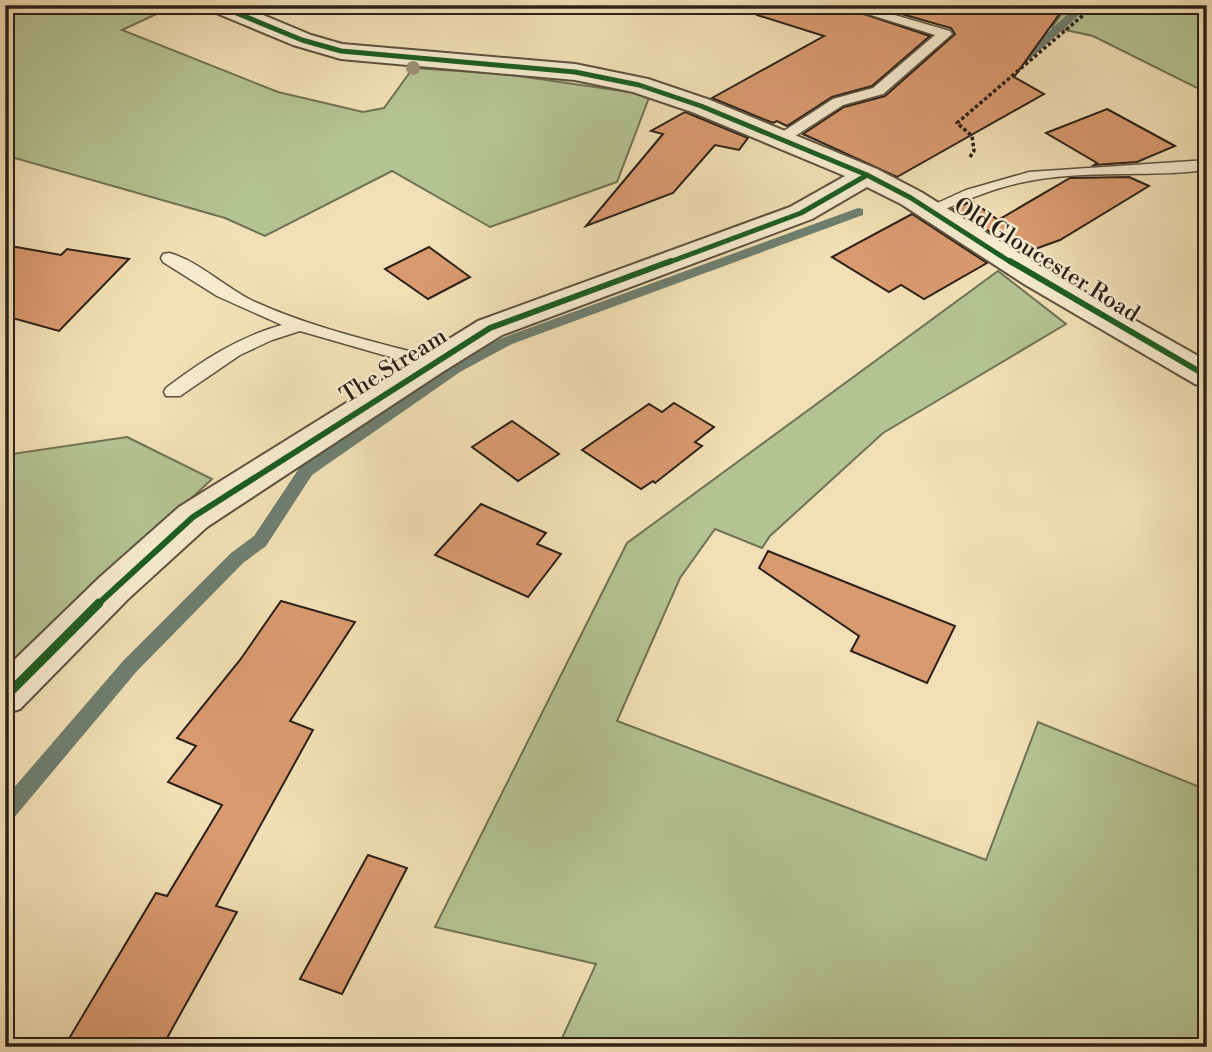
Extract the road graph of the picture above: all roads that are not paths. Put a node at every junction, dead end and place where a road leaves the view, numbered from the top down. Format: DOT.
graph roads {
  1 [pos="217,5"];
  2 [pos="845,5"];
  3 [pos="863,7"];
  4 [pos="780,139"];
  5 [pos="1207,165"];
  6 [pos="867,175"];
  7 [pos="920,204"];
  8 [pos="169,258"];
  9 [pos="305,325"];
  10 [pos="432,362"];
  11 [pos="1207,376"];
  12 [pos="173,393"];
  13 [pos="5,698"];
  1 -- 4 [label="street, Old Gloucester Road"];
  2 -- 3 [label="lane"];
  3 -- 4 [label="lane"];
  4 -- 6 [label="street, Old Gloucester Road"];
  5 -- 7 [label="lane"];
  6 -- 7 [label="street, Old Gloucester Road"];
  6 -- 10 [label="street, The Stream"];
  7 -- 11 [label="street, Old Gloucester Road"];
  8 -- 9 [label="lane"];
  9 -- 10 [label="lane"];
  9 -- 12 [label="lane"];
  10 -- 13 [label="street, The Stream"];
}
